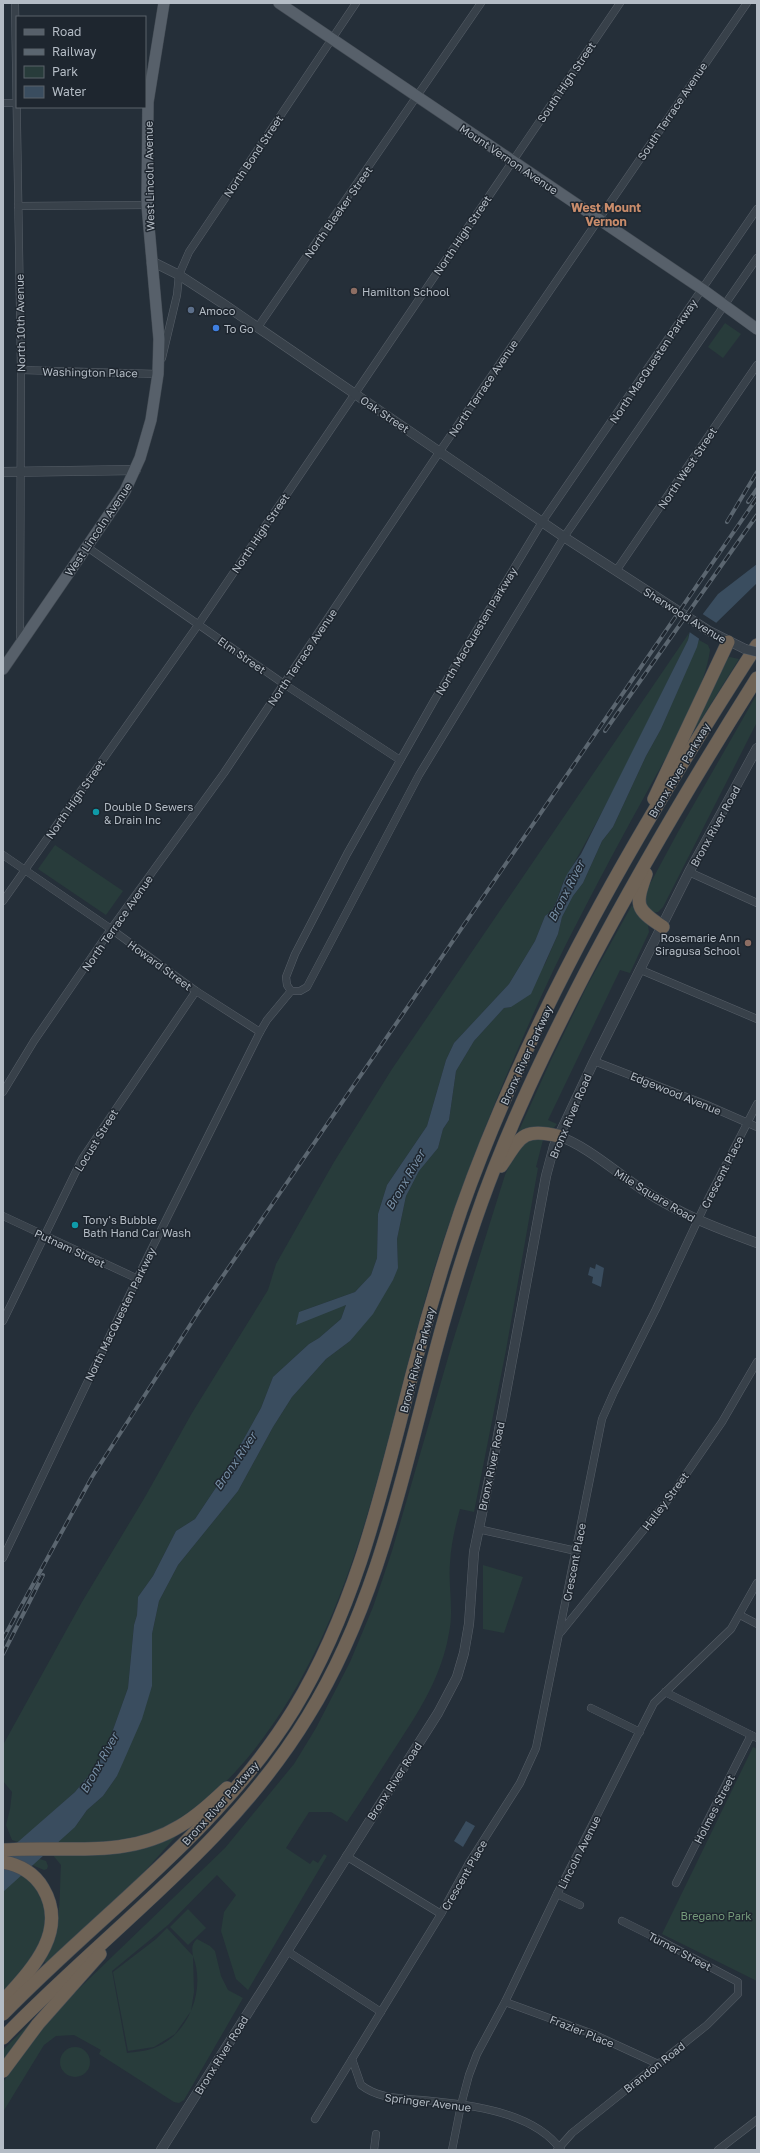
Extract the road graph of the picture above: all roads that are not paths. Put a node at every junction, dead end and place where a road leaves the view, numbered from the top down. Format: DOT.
graph roads {
  1 [pos="15,3"];
  2 [pos="164,3"];
  3 [pos="279,3"];
  4 [pos="356,3"];
  5 [pos="481,3"];
  6 [pos="620,3"];
  7 [pos="747,3"];
  8 [pos="331,39"];
  9 [pos="16,53"];
  10 [pos="418,97"];
  11 [pos="147,102"];
  12 [pos="3,103"];
  13 [pos="16,103"];
  14 [pos="17,108"];
  15 [pos="511,161"];
  16 [pos="147,205"];
  17 [pos="18,206"];
  18 [pos="757,209"];
  19 [pos="598,220"];
  20 [pos="757,258"];
  21 [pos="151,261"];
  22 [pos="179,275"];
  23 [pos="702,289"];
  24 [pos="725,306"];
  25 [pos="258,327"];
  26 [pos="757,329"];
  27 [pos="757,365"];
  28 [pos="21,370"];
  29 [pos="158,374"];
  30 [pos="355,394"];
  31 [pos="440,451"];
  32 [pos="136,470"];
  33 [pos="3,472"];
  34 [pos="19,472"];
  35 [pos="542,522"];
  36 [pos="564,537"];
  37 [pos="87,547"];
  38 [pos="616,571"];
  39 [pos="198,625"];
  40 [pos="728,642"];
  41 [pos="20,643"];
  42 [pos="751,647"];
  43 [pos="757,652"];
  44 [pos="3,669"];
  45 [pos="757,678"];
  46 [pos="284,684"];
  47 [pos="757,748"];
  48 [pos="400,760"];
  49 [pos="643,830"];
  50 [pos="662,833"];
  51 [pos="3,855"];
  52 [pos="24,870"];
  53 [pos="689,872"];
  54 [pos="3,902"];
  55 [pos="757,903"];
  56 [pos="663,927"];
  57 [pos="111,929"];
  58 [pos="641,970"];
  59 [pos="196,991"];
  60 [pos="291,991"];
  61 [pos="757,1019"];
  62 [pos="260,1032"];
  63 [pos="594,1061"];
  64 [pos="3,1092"];
  65 [pos="757,1104"];
  66 [pos="748,1123"];
  67 [pos="757,1127"];
  68 [pos="558,1136"];
  69 [pos="487,1188"];
  70 [pos="3,1216"];
  71 [pos="698,1221"];
  72 [pos="44,1236"];
  73 [pos="757,1242"];
  74 [pos="138,1279"];
  75 [pos="3,1321"];
  76 [pos="757,1362"];
  77 [pos="478,1529"];
  78 [pos="576,1551"];
  79 [pos="3,1558"];
  80 [pos="757,1583"];
  81 [pos="740,1615"];
  82 [pos="757,1624"];
  83 [pos="560,1633"];
  84 [pos="665,1692"];
  85 [pos="591,1708"];
  86 [pos="640,1732"];
  87 [pos="754,1737"];
  88 [pos="257,1762"];
  89 [pos="3,1850"];
  90 [pos="346,1856"];
  91 [pos="3,1862"];
  92 [pos="676,1883"];
  93 [pos="557,1894"];
  94 [pos="580,1905"];
  95 [pos="440,1914"];
  96 [pos="131,1918"];
  97 [pos="622,1922"];
  98 [pos="287,1951"];
  99 [pos="738,1982"];
  100 [pos="3,2001"];
  101 [pos="505,2002"];
  102 [pos="381,2012"];
  103 [pos="3,2014"];
  104 [pos="3,2038"];
  105 [pos="352,2059"];
  106 [pos="658,2064"];
  107 [pos="3,2071"];
  108 [pos="461,2105"];
  109 [pos="315,2119"];
  110 [pos="757,2120"];
  111 [pos="376,2134"];
  112 [pos="559,2149"];
  113 [pos="161,2150"];
  114 [pos="374,2150"];
  115 [pos="452,2150"];
  116 [pos="718,2150"];
  1 -- 9 [label="street, North 10th Avenue"];
  2 -- 11 [label="main road, West Lincoln Avenue"];
  3 -- 8 [label="main road, Mount Vernon Avenue"];
  4 -- 8 [label="street, North Bond Street"];
  5 -- 10 [label="street, North Bleeker Street"];
  6 -- 15 [label="street, South High Street"];
  7 -- 19 [label="street, South Terrace Avenue"];
  8 -- 10 [label="main road, Mount Vernon Avenue"];
  8 -- 22 [label="street, North Bond Street"];
  10 -- 15 [label="main road, Mount Vernon Avenue"];
  10 -- 25 [label="street, North Bleeker Street"];
  11 -- 16 [label="main road, West Lincoln Avenue"];
  12 -- 13 [label="street"];
  14 -- 17 [label="street, North 10th Avenue"];
  15 -- 19 [label="main road, Mount Vernon Avenue"];
  15 -- 30 [label="street, North High Street"];
  16 -- 17 [label="street"];
  16 -- 21 [label="main road, West Lincoln Avenue"];
  17 -- 28 [label="street, North 10th Avenue"];
  18 -- 23 [label="street, North MacQuesten Parkway"];
  19 -- 23 [label="main road, Mount Vernon Avenue"];
  19 -- 31 [label="street, North Terrace Avenue"];
  20 -- 24 [label="street, North MacQuesten Parkway"];
  21 -- 22 [label="street, Oak Street"];
  21 -- 29 [label="main road, West Lincoln Avenue"];
  22 -- 25 [label="street, Oak Street"];
  22 -- 29 [label="street, West Lincoln Avenue"];
  23 -- 24 [label="main road, Mount Vernon Avenue"];
  23 -- 35 [label="street, North MacQuesten Parkway"];
  24 -- 26 [label="main road, Mount Vernon Avenue"];
  24 -- 36 [label="street, North MacQuesten Parkway"];
  25 -- 30 [label="street, Oak Street"];
  27 -- 38 [label="street, North West Street"];
  28 -- 29 [label="street, Washington Place"];
  28 -- 34 [label="street, North 10th Avenue"];
  29 -- 32 [label="main road, West Lincoln Avenue"];
  30 -- 31 [label="street, Oak Street"];
  30 -- 39 [label="street, North High Street"];
  31 -- 35 [label="street, Oak Street"];
  31 -- 46 [label="street, North Terrace Avenue"];
  32 -- 34 [label="street"];
  32 -- 37 [label="main road, West Lincoln Avenue"];
  33 -- 34 [label="street"];
  34 -- 41 [label="street, North 10th Avenue"];
  35 -- 36 [label="street, Oak Street"];
  35 -- 48 [label="street, North MacQuesten Parkway"];
  36 -- 38 [label="street, Oak Street"];
  36 -- 60 [label="street, North MacQuesten Parkway"];
  37 -- 39 [label="street, Elm Street"];
  37 -- 41 [label="main road, West Lincoln Avenue"];
  38 -- 40 [label="street, Sherwood Avenue"];
  39 -- 46 [label="street, Elm Street"];
  39 -- 52 [label="street, North High Street"];
  40 -- 42 [label="street, Sherwood Avenue"];
  40 -- 49 [label="highway"];
  41 -- 44 [label="main road, West Lincoln Avenue"];
  42 -- 43 [label="street, Sherwood Avenue, bridge"];
  42 -- 49 [label="highway, Bronx River Parkway"];
  45 -- 50 [label="highway, Bronx River Parkway"];
  46 -- 48 [label="street, Elm Street"];
  46 -- 57 [label="street, North Terrace Avenue"];
  47 -- 53 [label="street, Bronx River Road"];
  48 -- 60 [label="street, North MacQuesten Parkway"];
  49 -- 88 [label="highway, Bronx River Parkway"];
  50 -- 56 [label="highway"];
  50 -- 69 [label="highway, Bronx River Parkway"];
  51 -- 52 [label="street, Howard Street"];
  52 -- 54 [label="street, North High Street"];
  52 -- 57 [label="street, Howard Street"];
  53 -- 55 [label="street"];
  53 -- 56 [label="street, Bronx River Road"];
  56 -- 58 [label="street, Bronx River Road"];
  57 -- 59 [label="street, Howard Street"];
  57 -- 64 [label="street, North Terrace Avenue"];
  58 -- 61 [label="street"];
  58 -- 63 [label="street, Bronx River Road"];
  59 -- 62 [label="street, Howard Street"];
  59 -- 72 [label="street, Locust Street"];
  60 -- 62 [label="street, North MacQuesten Parkway"];
  62 -- 74 [label="street, North MacQuesten Parkway"];
  63 -- 66 [label="street, Edgewood Avenue"];
  63 -- 68 [label="street, Bronx River Road"];
  65 -- 66 [label="street, Crescent Place"];
  66 -- 67 [label="street, Edgewood Avenue"];
  66 -- 71 [label="street, Crescent Place"];
  68 -- 69 [label="highway"];
  68 -- 71 [label="street, Mile Square Road"];
  68 -- 77 [label="street, Bronx River Road"];
  69 -- 96 [label="highway, Bronx River Parkway"];
  70 -- 72 [label="street, Putnam Street"];
  71 -- 73 [label="street, Mile Square Road"];
  71 -- 78 [label="street, Crescent Place"];
  72 -- 74 [label="street, Putnam Street"];
  72 -- 75 [label="street, Locust Street"];
  74 -- 79 [label="street, North MacQuesten Parkway"];
  76 -- 83 [label="street, Halley Street"];
  77 -- 78 [label="street"];
  77 -- 90 [label="street, Bronx River Road"];
  78 -- 83 [label="street, Crescent Place"];
  80 -- 81 [label="street, Lincoln Avenue"];
  81 -- 82 [label="street"];
  81 -- 84 [label="street, Lincoln Avenue"];
  83 -- 95 [label="street, Crescent Place"];
  84 -- 86 [label="street, Lincoln Avenue"];
  84 -- 87 [label="street"];
  85 -- 86 [label="street"];
  86 -- 93 [label="street, Lincoln Avenue"];
  87 -- 92 [label="street, Holmes Street"];
  88 -- 89 [label="highway"];
  88 -- 103 [label="highway, Bronx River Parkway"];
  90 -- 95 [label="street"];
  90 -- 98 [label="street, Bronx River Road"];
  91 -- 100 [label="highway"];
  93 -- 94 [label="street"];
  93 -- 101 [label="street, Lincoln Avenue"];
  95 -- 102 [label="street, Crescent Place"];
  96 -- 104 [label="highway, Bronx River Parkway"];
  96 -- 107 [label="highway"];
  97 -- 99 [label="street, Turner Street"];
  98 -- 102 [label="street"];
  98 -- 113 [label="street, Bronx River Road"];
  99 -- 106 [label="street, Brandon Road"];
  101 -- 106 [label="street, Frazier Place"];
  101 -- 108 [label="street, Lincoln Avenue"];
  102 -- 105 [label="street"];
  105 -- 108 [label="street, Springer Avenue"];
  105 -- 109 [label="street"];
  106 -- 112 [label="street, Brandon Road"];
  108 -- 112 [label="street, Springer Avenue"];
  108 -- 115 [label="street, Lincoln Avenue"];
  110 -- 116 [label="street"];
  111 -- 114 [label="street"];
}
